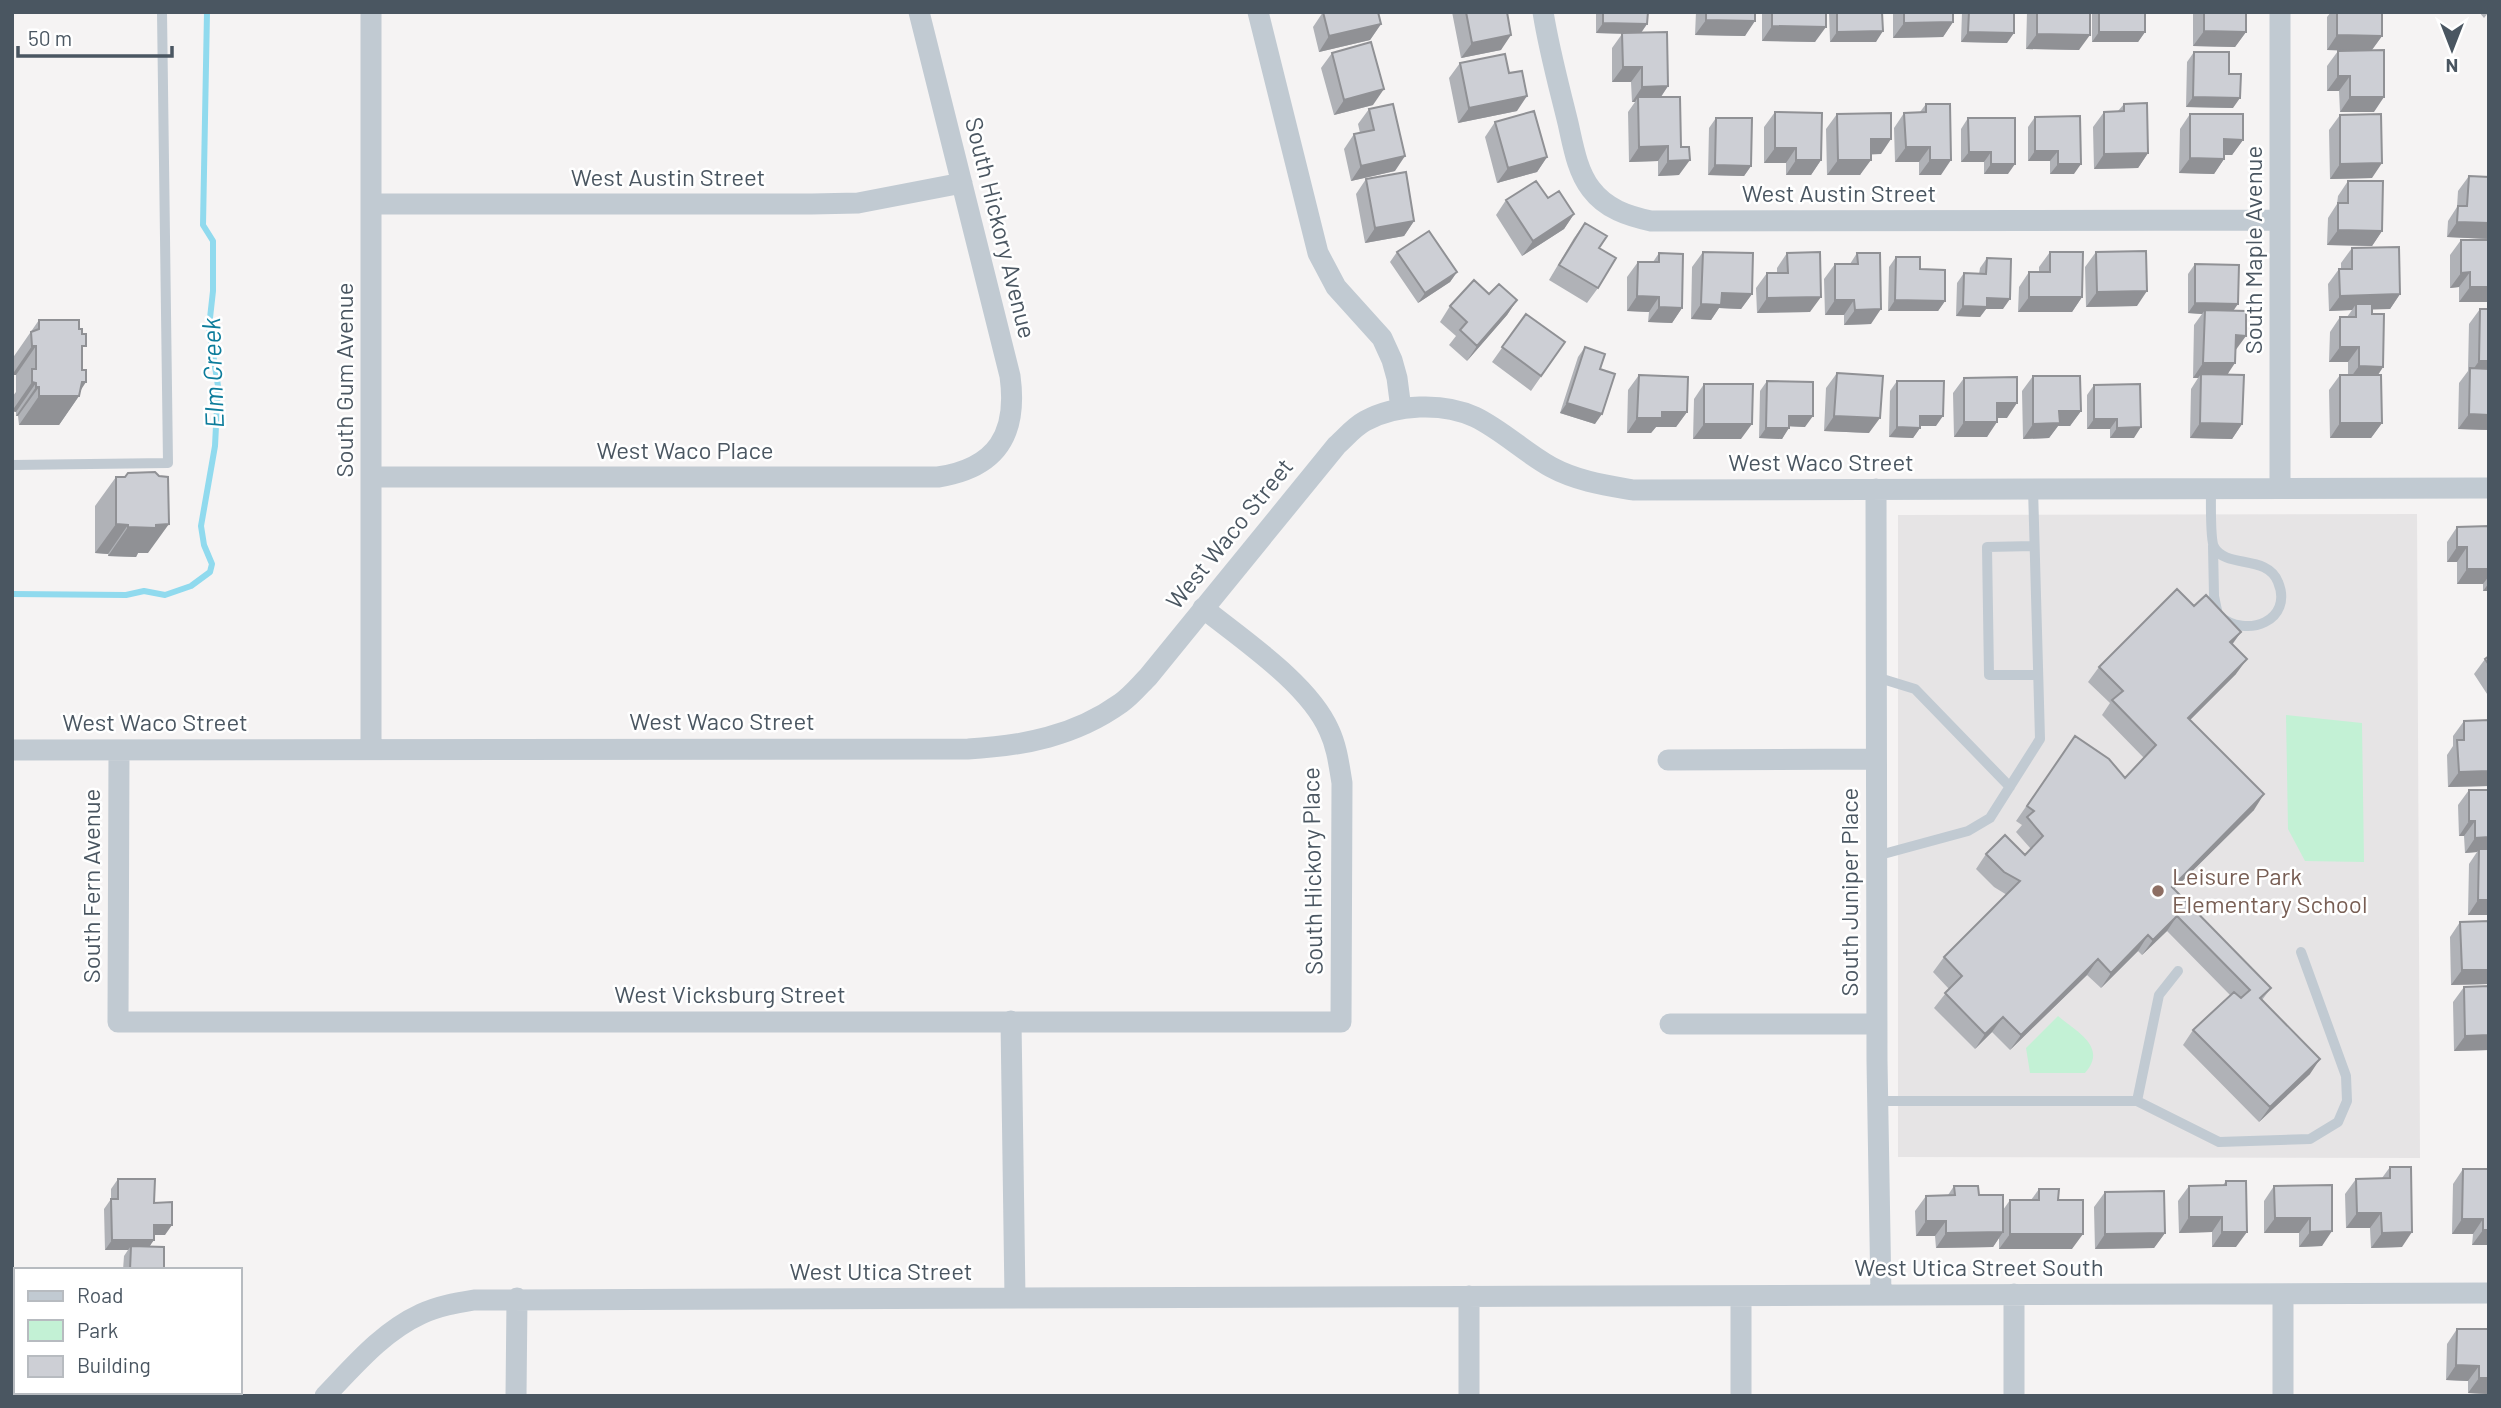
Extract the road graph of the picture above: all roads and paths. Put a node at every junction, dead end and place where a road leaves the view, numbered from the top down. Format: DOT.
graph roads {
  1 [pos="162,12"];
  2 [pos="371,12"];
  3 [pos="919,12"];
  4 [pos="1258,12"];
  5 [pos="1543,12"];
  6 [pos="2280,12"];
  7 [pos="962,183"];
  8 [pos="372,204"];
  9 [pos="2280,220"];
  10 [pos="1401,409"];
  11 [pos="992,453"];
  12 [pos="12,465"];
  13 [pos="372,477"];
  14 [pos="2280,487"];
  15 [pos="2033,488"];
  16 [pos="2211,488"];
  17 [pos="2489,488"];
  18 [pos="1876,489"];
  19 [pos="2034,546"];
  20 [pos="2213,546"];
  21 [pos="1203,608"];
  22 [pos="2038,675"];
  23 [pos="1876,677"];
  24 [pos="371,748"];
  25 [pos="12,750"];
  26 [pos="119,750"];
  27 [pos="1876,759"];
  28 [pos="1668,760"];
  29 [pos="2010,787"];
  30 [pos="1876,856"];
  31 [pos="2301,952"];
  32 [pos="2178,971"];
  33 [pos="1011,1021"];
  34 [pos="118,1022"];
  35 [pos="1341,1022"];
  36 [pos="1670,1024"];
  37 [pos="1877,1024"];
  38 [pos="1877,1101"];
  39 [pos="2137,1101"];
  40 [pos="2489,1293"];
  41 [pos="2014,1294"];
  42 [pos="2283,1294"];
  43 [pos="1881,1295"];
  44 [pos="1469,1296"];
  45 [pos="1741,1296"];
  46 [pos="517,1298"];
  47 [pos="1016,1298"];
  48 [pos="325,1396"];
  49 [pos="516,1396"];
  50 [pos="1469,1396"];
  51 [pos="1741,1396"];
  52 [pos="2014,1396"];
  53 [pos="2283,1396"];
  1 -- 12 [label="lane"];
  2 -- 8 [label="street, South Gum Avenue"];
  3 -- 7 [label="street, South Hickory Avenue"];
  4 -- 10 [label="street"];
  5 -- 9 [label="street, West Austin Street"];
  6 -- 9 [label="street, South Maple Avenue"];
  7 -- 8 [label="street, West Austin Street"];
  7 -- 11 [label="street, South Hickory Avenue"];
  8 -- 13 [label="street, South Gum Avenue"];
  9 -- 14 [label="street, South Maple Avenue"];
  10 -- 18 [label="street, West Waco Street"];
  10 -- 21 [label="street, West Waco Street"];
  11 -- 13 [label="street, West Waco Place"];
  13 -- 24 [label="street, South Gum Avenue"];
  14 -- 16 [label="street, West Waco Street"];
  14 -- 17 [label="street, West Waco Street"];
  15 -- 16 [label="street, West Waco Street"];
  15 -- 18 [label="street, West Waco Street"];
  15 -- 19 [label="lane"];
  16 -- 20 [label="lane"];
  18 -- 23 [label="street, South Juniper Place"];
  19 -- 22 [label="lane"];
  19 -- 22 [label="lane"];
  20 -- 20 [label="lane"];
  21 -- 24 [label="street, West Waco Street"];
  21 -- 35 [label="street, South Hickory Place"];
  22 -- 29 [label="lane"];
  23 -- 27 [label="street, South Juniper Place"];
  23 -- 29 [label="lane"];
  24 -- 26 [label="street, West Waco Street"];
  25 -- 26 [label="street, West Waco Street"];
  26 -- 34 [label="street, South Fern Avenue"];
  27 -- 28 [label="street"];
  27 -- 30 [label="street, South Juniper Place"];
  29 -- 30 [label="lane"];
  30 -- 37 [label="street, South Juniper Place"];
  31 -- 39 [label="lane"];
  32 -- 39 [label="lane"];
  33 -- 34 [label="street, West Vicksburg Street"];
  33 -- 35 [label="street, West Vicksburg Street"];
  33 -- 47 [label="street"];
  36 -- 37 [label="street"];
  37 -- 38 [label="street, South Juniper Place"];
  38 -- 39 [label="lane"];
  38 -- 43 [label="street, South Juniper Place"];
  40 -- 42 [label="street, West Utica Street South"];
  41 -- 42 [label="street, West Utica Street South"];
  41 -- 43 [label="street, West Utica Street South"];
  41 -- 52 [label="street"];
  42 -- 53 [label="street"];
  43 -- 45 [label="street, West Utica Street South"];
  44 -- 45 [label="street, West Utica Street South"];
  44 -- 47 [label="street, West Utica Street"];
  44 -- 50 [label="street"];
  45 -- 51 [label="street"];
  46 -- 47 [label="street, West Utica Street"];
  46 -- 48 [label="street, West Utica Street"];
  46 -- 49 [label="street"];
}
